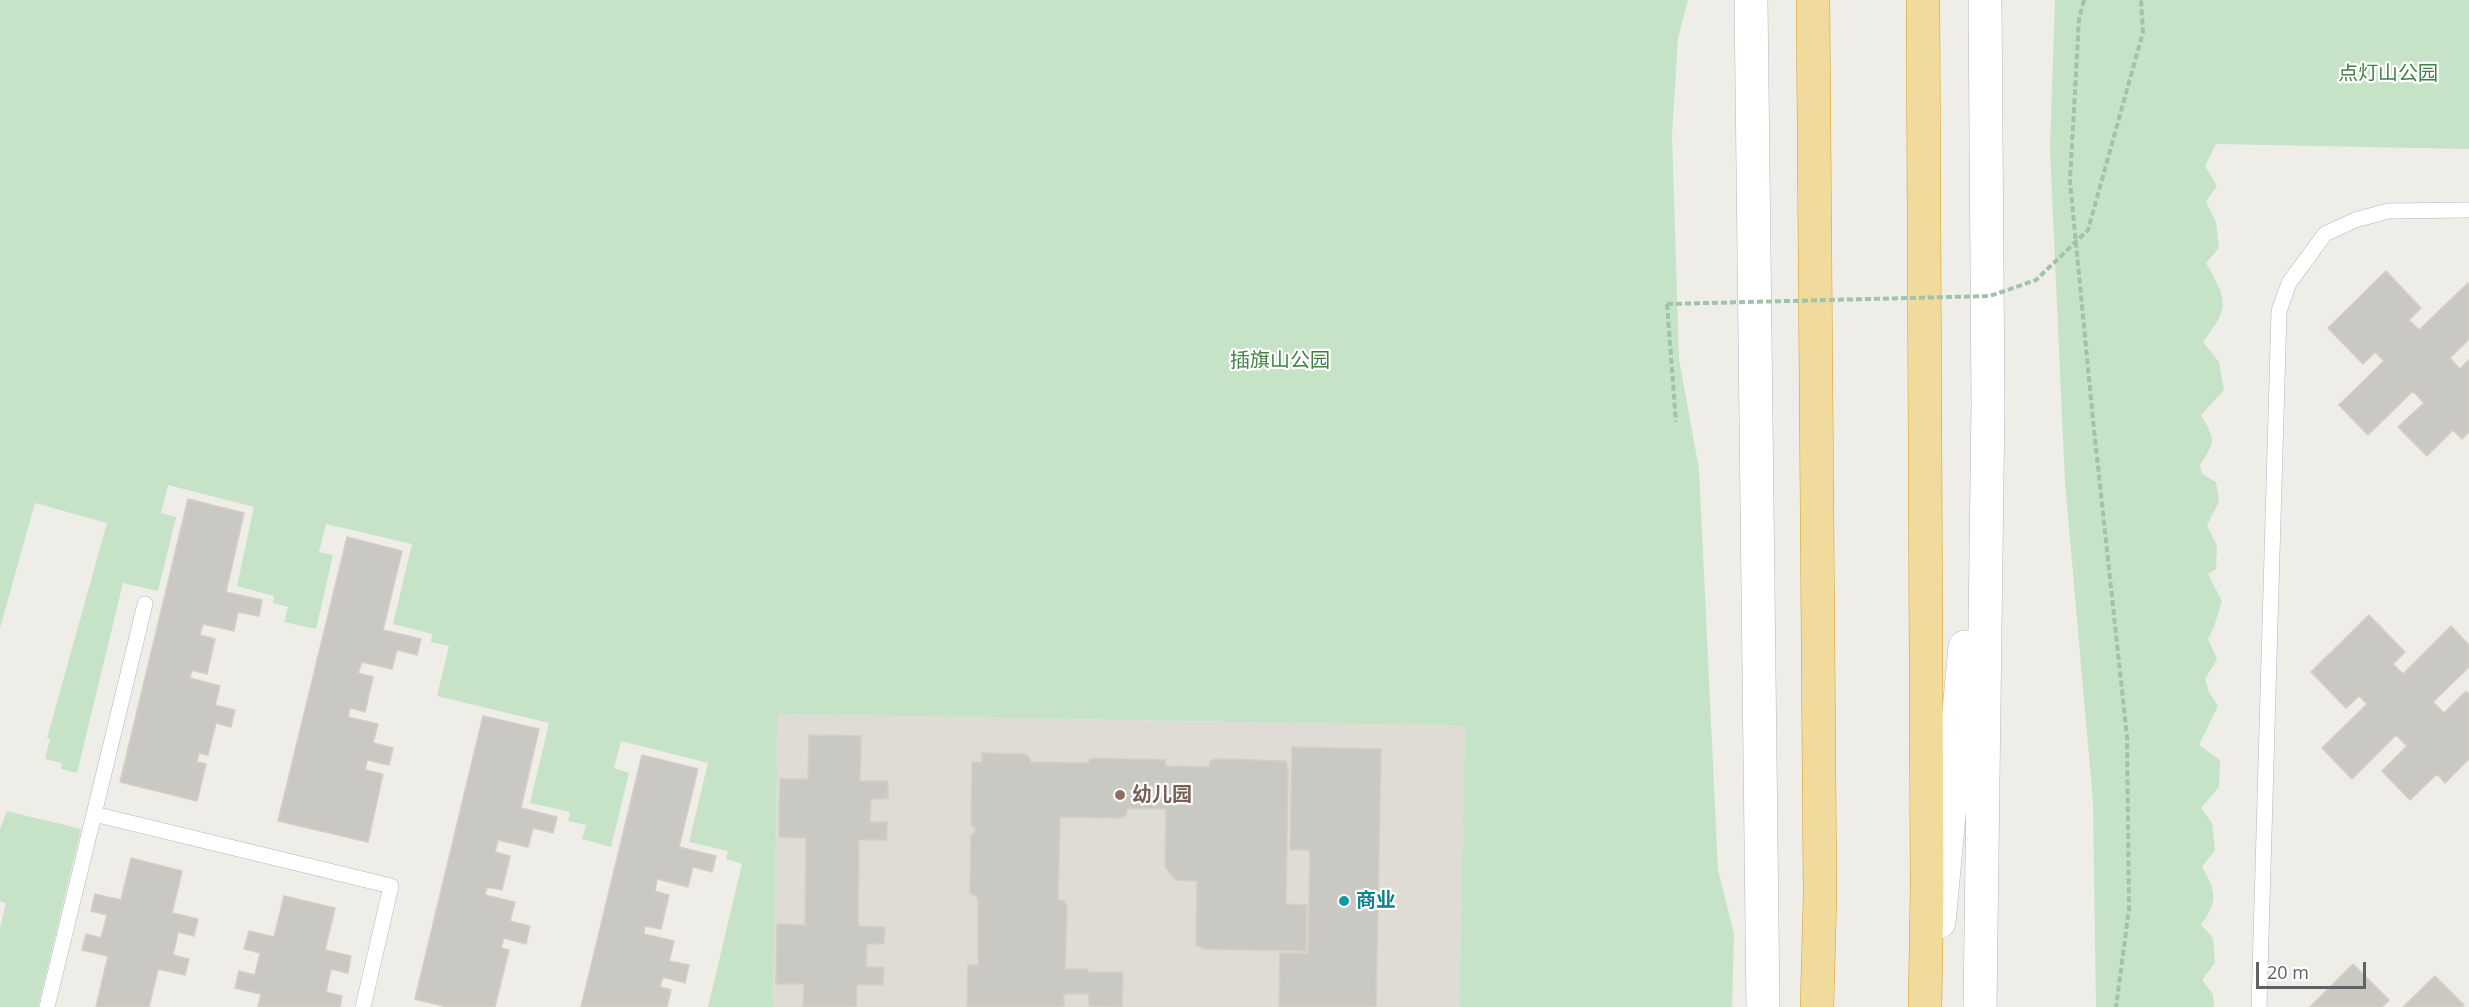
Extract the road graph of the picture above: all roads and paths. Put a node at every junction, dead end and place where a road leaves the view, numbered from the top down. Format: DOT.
graph roads {
  1 [pos="1751,0"];
  2 [pos="1813,0"];
  3 [pos="1923,0"];
  4 [pos="1985,0"];
  5 [pos="2084,0"];
  6 [pos="2142,0"];
  7 [pos="2469,210"];
  8 [pos="1988,403"];
  9 [pos="1676,422"];
  10 [pos="145,604"];
  11 [pos="94,814"];
  12 [pos="1820,895"];
  13 [pos="47,1007"];
  14 [pos="363,1007"];
  15 [pos="1763,1007"];
  16 [pos="1807,1007"];
  17 [pos="1817,1007"];
  18 [pos="1925,1007"];
  19 [pos="1931,1007"];
  20 [pos="1980,1007"];
  21 [pos="2116,1007"];
  22 [pos="2259,1007"];
  1 -- 15 [label="street"];
  2 -- 12 [label="highway"];
  3 -- 18 [label="highway"];
  4 -- 8 [label="street"];
  5 -- 21 [label="path"];
  6 -- 9 [label="path, bridge"];
  7 -- 22 [label="lane"];
  8 -- 19 [label="street"];
  8 -- 20 [label="street"];
  10 -- 11 [label="lane"];
  11 -- 13 [label="lane"];
  11 -- 14 [label="lane"];
  12 -- 16 [label="street"];
  12 -- 17 [label="highway"];
}
